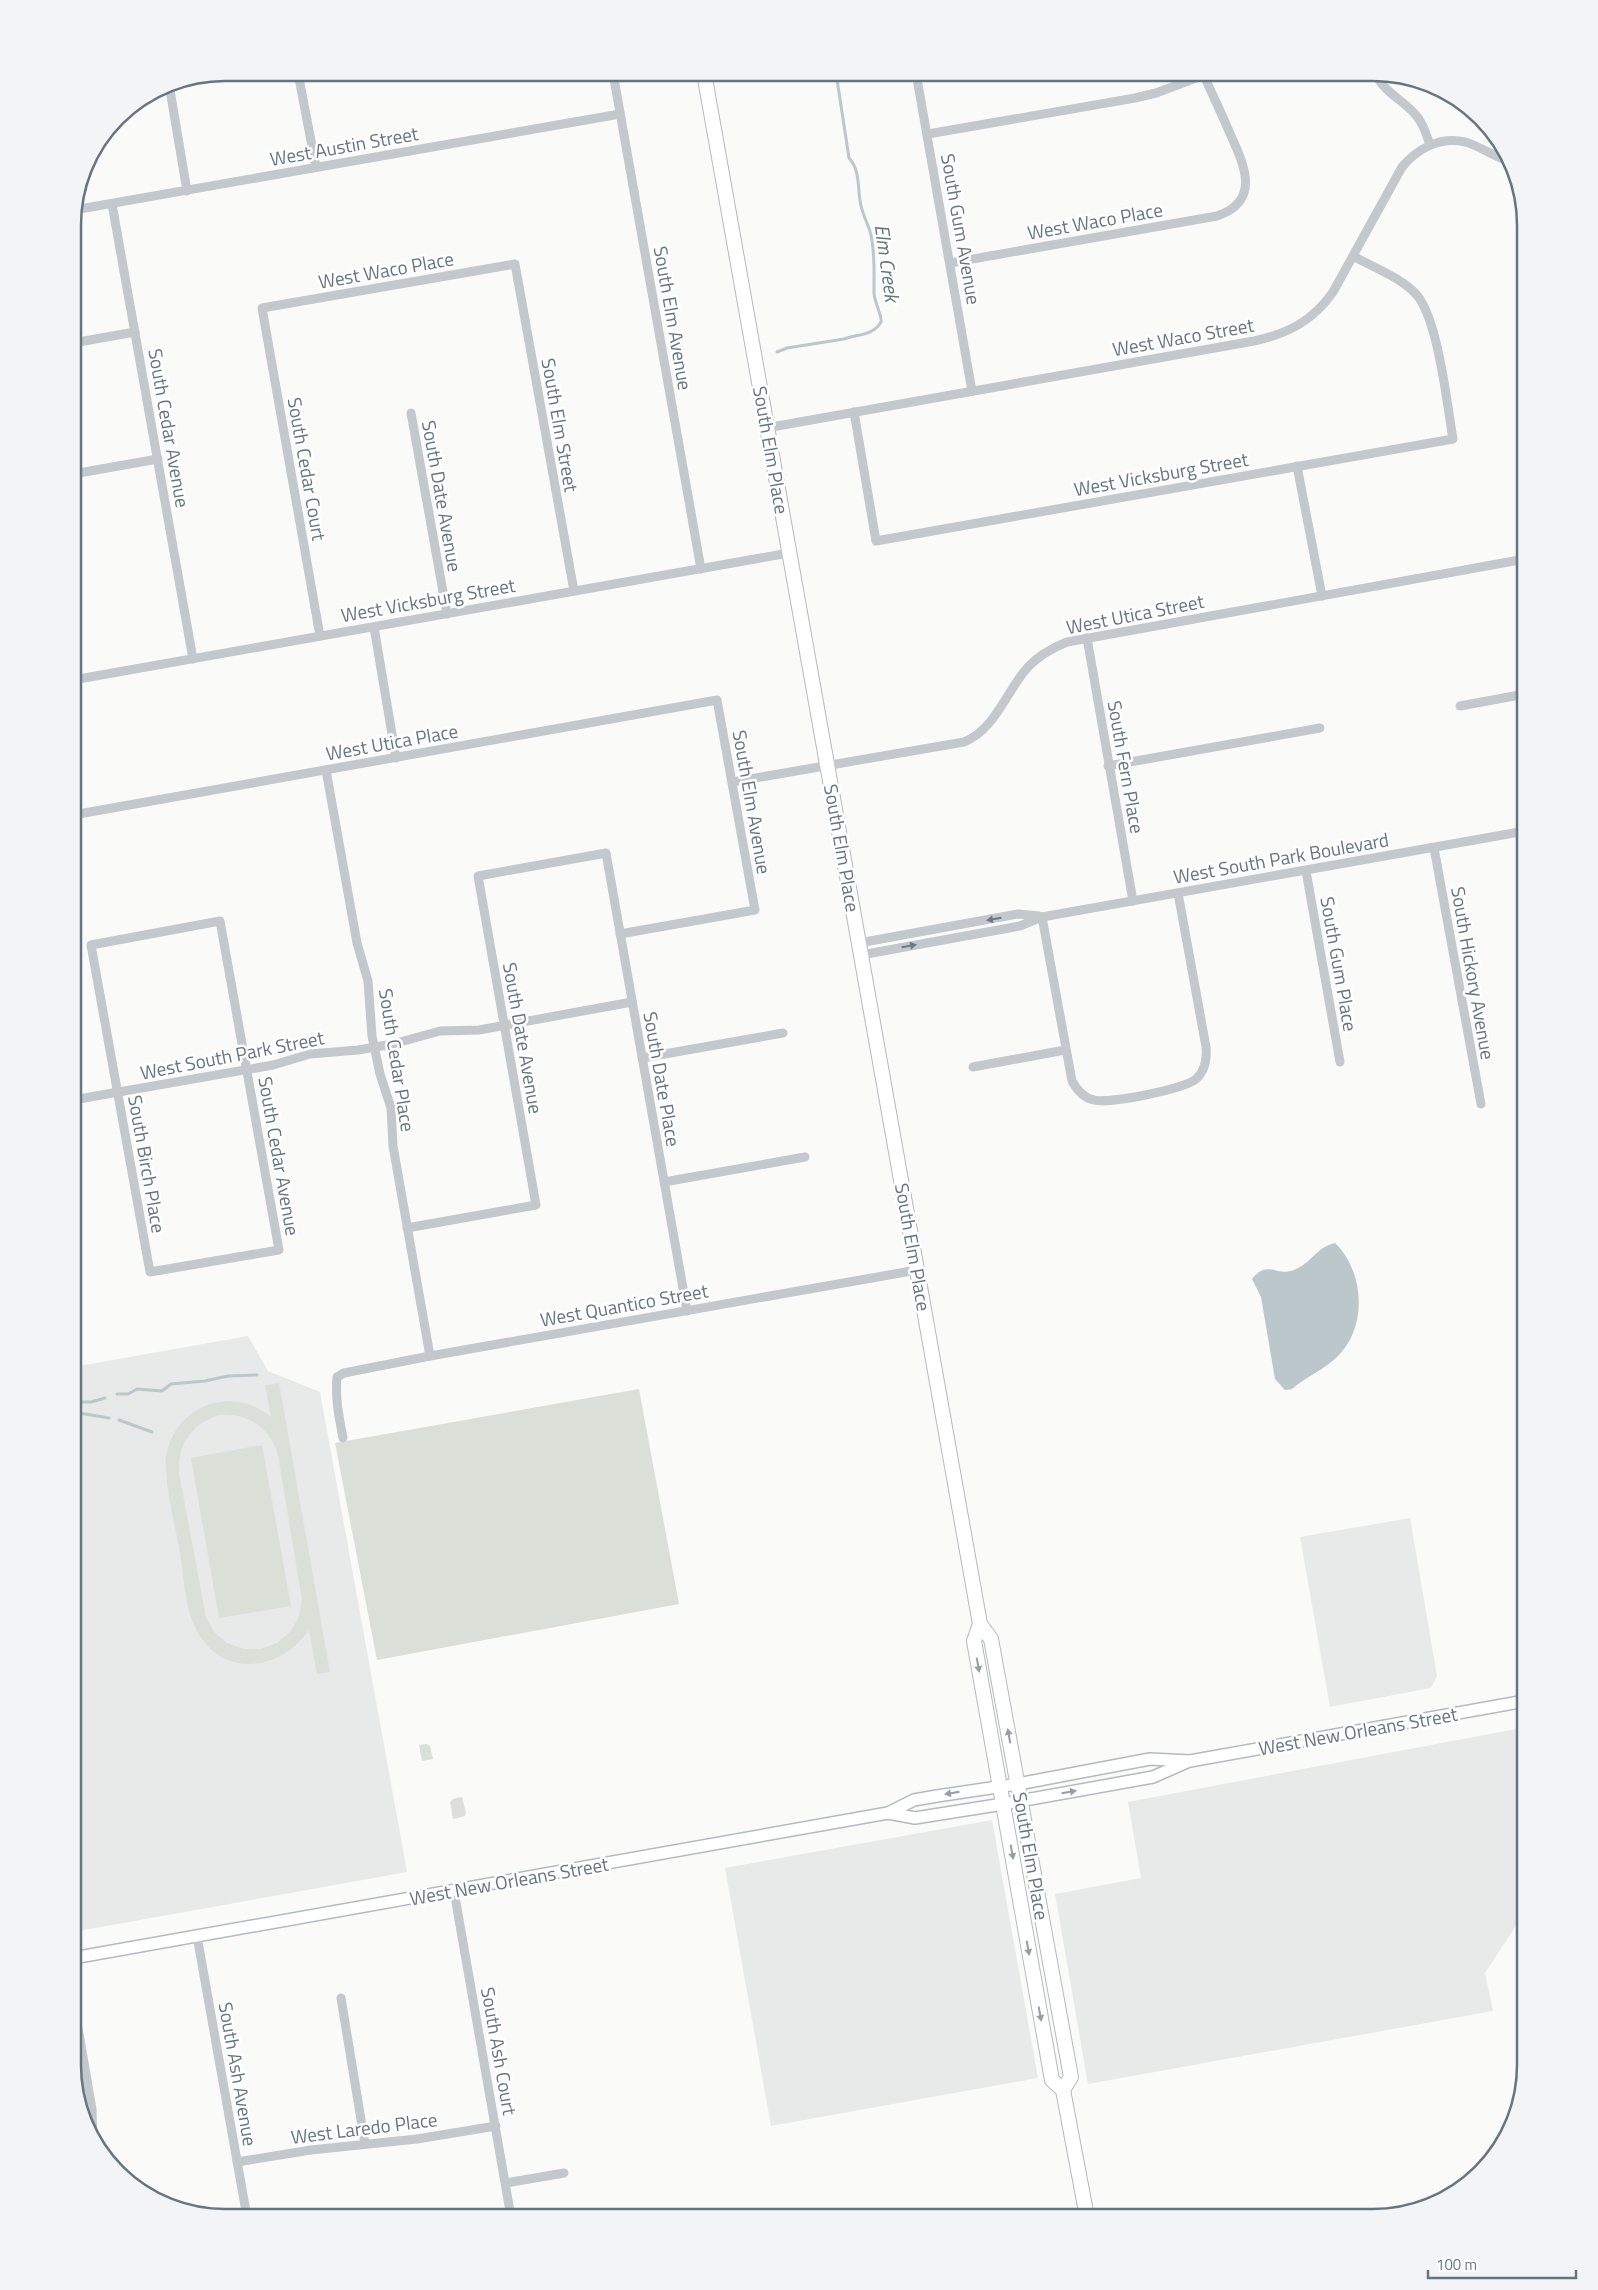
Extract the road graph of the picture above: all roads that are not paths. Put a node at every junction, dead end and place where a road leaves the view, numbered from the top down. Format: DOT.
graph roads {
  1 [pos="300,81"];
  2 [pos="614,81"];
  3 [pos="705,81"];
  4 [pos="918,82"];
  5 [pos="1183,82"];
  6 [pos="1207,82"];
  7 [pos="1381,82"];
  8 [pos="170,92"];
  9 [pos="620,114"];
  10 [pos="928,134"];
  11 [pos="1430,145"];
  12 [pos="1500,158"];
  13 [pos="316,167"];
  14 [pos="188,190"];
  15 [pos="112,204"];
  16 [pos="82,209"];
  17 [pos="1353,256"];
  18 [pos="950,263"];
  19 [pos="515,264"];
  20 [pos="262,308"];
  21 [pos="135,332"];
  22 [pos="82,341"];
  23 [pos="972,391"];
  24 [pos="854,412"];
  25 [pos="411,413"];
  26 [pos="766,428"];
  27 [pos="158,459"];
  28 [pos="1297,466"];
  29 [pos="82,472"];
  30 [pos="789,553"];
  31 [pos="1517,561"];
  32 [pos="701,569"];
  33 [pos="574,591"];
  34 [pos="1322,596"];
  35 [pos="447,614"];
  36 [pos="374,626"];
  37 [pos="320,636"];
  38 [pos="1087,638"];
  39 [pos="193,659"];
  40 [pos="82,678"];
  41 [pos="1517,696"];
  42 [pos="717,700"];
  43 [pos="1460,706"];
  44 [pos="1320,728"];
  45 [pos="396,758"];
  46 [pos="827,766"];
  47 [pos="1108,766"];
  48 [pos="326,770"];
  49 [pos="732,782"];
  50 [pos="82,813"];
  51 [pos="1517,833"];
  52 [pos="1434,848"];
  53 [pos="1306,871"];
  54 [pos="478,876"];
  55 [pos="1178,893"];
  56 [pos="1133,901"];
  57 [pos="1042,917"];
  58 [pos="620,934"];
  59 [pos="91,944"];
  60 [pos="860,949"];
  61 [pos="632,1002"];
  62 [pos="504,1025"];
  63 [pos="783,1033"];
  64 [pos="375,1047"];
  65 [pos="1065,1050"];
  66 [pos="642,1058"];
  67 [pos="1340,1062"];
  68 [pos="974,1067"];
  69 [pos="247,1070"];
  70 [pos="118,1092"];
  71 [pos="82,1098"];
  72 [pos="1480,1104"];
  73 [pos="805,1157"];
  74 [pos="664,1182"];
  75 [pos="407,1228"];
  76 [pos="917,1270"];
  77 [pos="150,1272"];
  78 [pos="687,1311"];
  79 [pos="430,1356"];
  80 [pos="342,1438"];
  81 [pos="980,1624"];
  82 [pos="1517,1703"];
  83 [pos="1190,1761"];
  84 [pos="1018,1784"];
  85 [pos="1000,1787"];
  86 [pos="1021,1801"];
  87 [pos="1003,1804"];
  88 [pos="888,1813"];
  89 [pos="454,1890"];
  90 [pos="198,1936"];
  91 [pos="81,1956"];
  92 [pos="1051,1966"];
  93 [pos="1032,1970"];
  94 [pos="341,1998"];
  95 [pos="81,2048"];
  96 [pos="1063,2090"];
  97 [pos="92,2121"];
  98 [pos="496,2126"];
  99 [pos="366,2144"];
  100 [pos="237,2162"];
  101 [pos="564,2173"];
  102 [pos="506,2183"];
  103 [pos="245,2208"];
  104 [pos="510,2208"];
  105 [pos="1085,2209"];
  1 -- 13 [label="street"];
  2 -- 9 [label="street, South Elm Avenue"];
  3 -- 26 [label="main road, South Elm Place"];
  4 -- 10 [label="street, South Gum Avenue"];
  5 -- 10 [label="street"];
  6 -- 18 [label="street, West Waco Place"];
  7 -- 11 [label="street"];
  8 -- 14 [label="street"];
  9 -- 13 [label="street, West Austin Street"];
  9 -- 32 [label="street, South Elm Avenue"];
  10 -- 18 [label="street, South Gum Avenue"];
  11 -- 12 [label="street, West Waco Street"];
  11 -- 17 [label="street, West Waco Street"];
  13 -- 14 [label="street, West Austin Street"];
  14 -- 15 [label="street, West Austin Street"];
  15 -- 16 [label="street, West Austin Street"];
  15 -- 21 [label="street, South Cedar Avenue"];
  17 -- 23 [label="street, West Waco Street"];
  17 -- 28 [label="street, West Vicksburg Street"];
  18 -- 23 [label="street, South Gum Avenue"];
  19 -- 20 [label="street, West Waco Place"];
  19 -- 33 [label="street, South Elm Street"];
  20 -- 37 [label="street, South Cedar Court"];
  21 -- 22 [label="street"];
  21 -- 27 [label="street, South Cedar Avenue"];
  23 -- 24 [label="street, West Waco Street"];
  24 -- 26 [label="street, West Waco Street"];
  24 -- 28 [label="street, West Vicksburg Street"];
  25 -- 35 [label="street, South Date Avenue"];
  26 -- 30 [label="main road, South Elm Place"];
  27 -- 29 [label="street"];
  27 -- 39 [label="street, South Cedar Avenue"];
  28 -- 34 [label="street"];
  30 -- 32 [label="street, West Vicksburg Street"];
  30 -- 46 [label="main road, South Elm Place"];
  31 -- 34 [label="street, West Utica Street"];
  32 -- 33 [label="street, West Vicksburg Street"];
  33 -- 35 [label="street, West Vicksburg Street"];
  34 -- 38 [label="street, West Utica Street"];
  35 -- 36 [label="street, West Vicksburg Street"];
  36 -- 37 [label="street, West Vicksburg Street"];
  36 -- 45 [label="street"];
  37 -- 39 [label="street, West Vicksburg Street"];
  38 -- 46 [label="street, West Utica Street"];
  38 -- 47 [label="street, South Fern Place"];
  39 -- 40 [label="street, West Vicksburg Street"];
  41 -- 43 [label="street"];
  42 -- 45 [label="street, West Utica Place"];
  42 -- 49 [label="street, South Elm Avenue"];
  44 -- 47 [label="street"];
  45 -- 48 [label="street, West Utica Place"];
  46 -- 49 [label="street, West Utica Street"];
  46 -- 60 [label="main road, South Elm Place"];
  47 -- 56 [label="street, South Fern Place"];
  48 -- 50 [label="street, West Utica Place"];
  48 -- 64 [label="street, South Cedar Place"];
  49 -- 58 [label="street, South Elm Avenue"];
  51 -- 52 [label="street, West South Park Boulevard"];
  52 -- 53 [label="street, West South Park Boulevard"];
  52 -- 72 [label="street, South Hickory Avenue"];
  53 -- 55 [label="street, West South Park Boulevard"];
  53 -- 67 [label="street, South Gum Place"];
  54 -- 58 [label="street, South Date Place"];
  54 -- 62 [label="street, South Date Avenue"];
  55 -- 56 [label="street, West South Park Boulevard"];
  55 -- 65 [label="street"];
  56 -- 57 [label="street, West South Park Boulevard"];
  57 -- 60 [label="street, West South Park Boulevard"];
  57 -- 65 [label="street"];
  58 -- 61 [label="street, South Date Place"];
  59 -- 69 [label="street, South Cedar Avenue"];
  59 -- 70 [label="street, South Birch Place"];
  60 -- 76 [label="main road, South Elm Place"];
  61 -- 62 [label="street, West South Park Street"];
  61 -- 66 [label="street, South Date Place"];
  62 -- 64 [label="street, West South Park Street"];
  62 -- 75 [label="street, South Date Avenue"];
  63 -- 66 [label="street"];
  64 -- 69 [label="street, West South Park Street"];
  64 -- 75 [label="street, South Cedar Place"];
  65 -- 68 [label="street"];
  66 -- 74 [label="street, South Date Place"];
  69 -- 70 [label="street, West South Park Street"];
  69 -- 77 [label="street, South Cedar Avenue"];
  70 -- 71 [label="street, West South Park Street"];
  70 -- 77 [label="street, South Birch Place"];
  73 -- 74 [label="street"];
  74 -- 78 [label="street, South Date Place"];
  75 -- 79 [label="street, South Cedar Place"];
  76 -- 78 [label="street, West Quantico Street"];
  76 -- 81 [label="main road, South Elm Place"];
  78 -- 79 [label="street, West Quantico Street"];
  79 -- 80 [label="street, West Quantico Street"];
  84 -- 81 [label="main road, South Elm Place, one-way"];
  81 -- 85 [label="main road, South Elm Place, one-way"];
  82 -- 83 [label="main road, West New Orleans Street"];
  83 -- 84 [label="main road, West New Orleans Street"];
  86 -- 83 [label="main road, West New Orleans Street, one-way"];
  84 -- 85 [label="main road, West New Orleans Street"];
  84 -- 86 [label="main road, South Elm Place"];
  85 -- 87 [label="main road, South Elm Place"];
  85 -- 88 [label="main road, West New Orleans Street, one-way"];
  86 -- 87 [label="main road, West New Orleans Street"];
  86 -- 92 [label="main road, South Elm Place"];
  87 -- 88 [label="main road, West New Orleans Street"];
  87 -- 93 [label="main road, South Elm Place, one-way"];
  88 -- 89 [label="main road, West New Orleans Street"];
  89 -- 90 [label="main road, West New Orleans Street"];
  89 -- 98 [label="street, South Ash Court"];
  90 -- 91 [label="main road, West New Orleans Street"];
  90 -- 100 [label="street, South Ash Avenue"];
  92 -- 93 [label="main road"];
  92 -- 96 [label="main road, South Elm Place"];
  93 -- 96 [label="main road, South Elm Place, one-way"];
  94 -- 99 [label="street"];
  95 -- 97 [label="street"];
  96 -- 105 [label="main road, South Elm Place"];
  98 -- 99 [label="street, West Laredo Place"];
  98 -- 102 [label="street, South Ash Court"];
  99 -- 100 [label="street, West Laredo Place"];
  100 -- 103 [label="street, South Ash Avenue"];
  101 -- 102 [label="street"];
  102 -- 104 [label="street, South Ash Court"];
}
